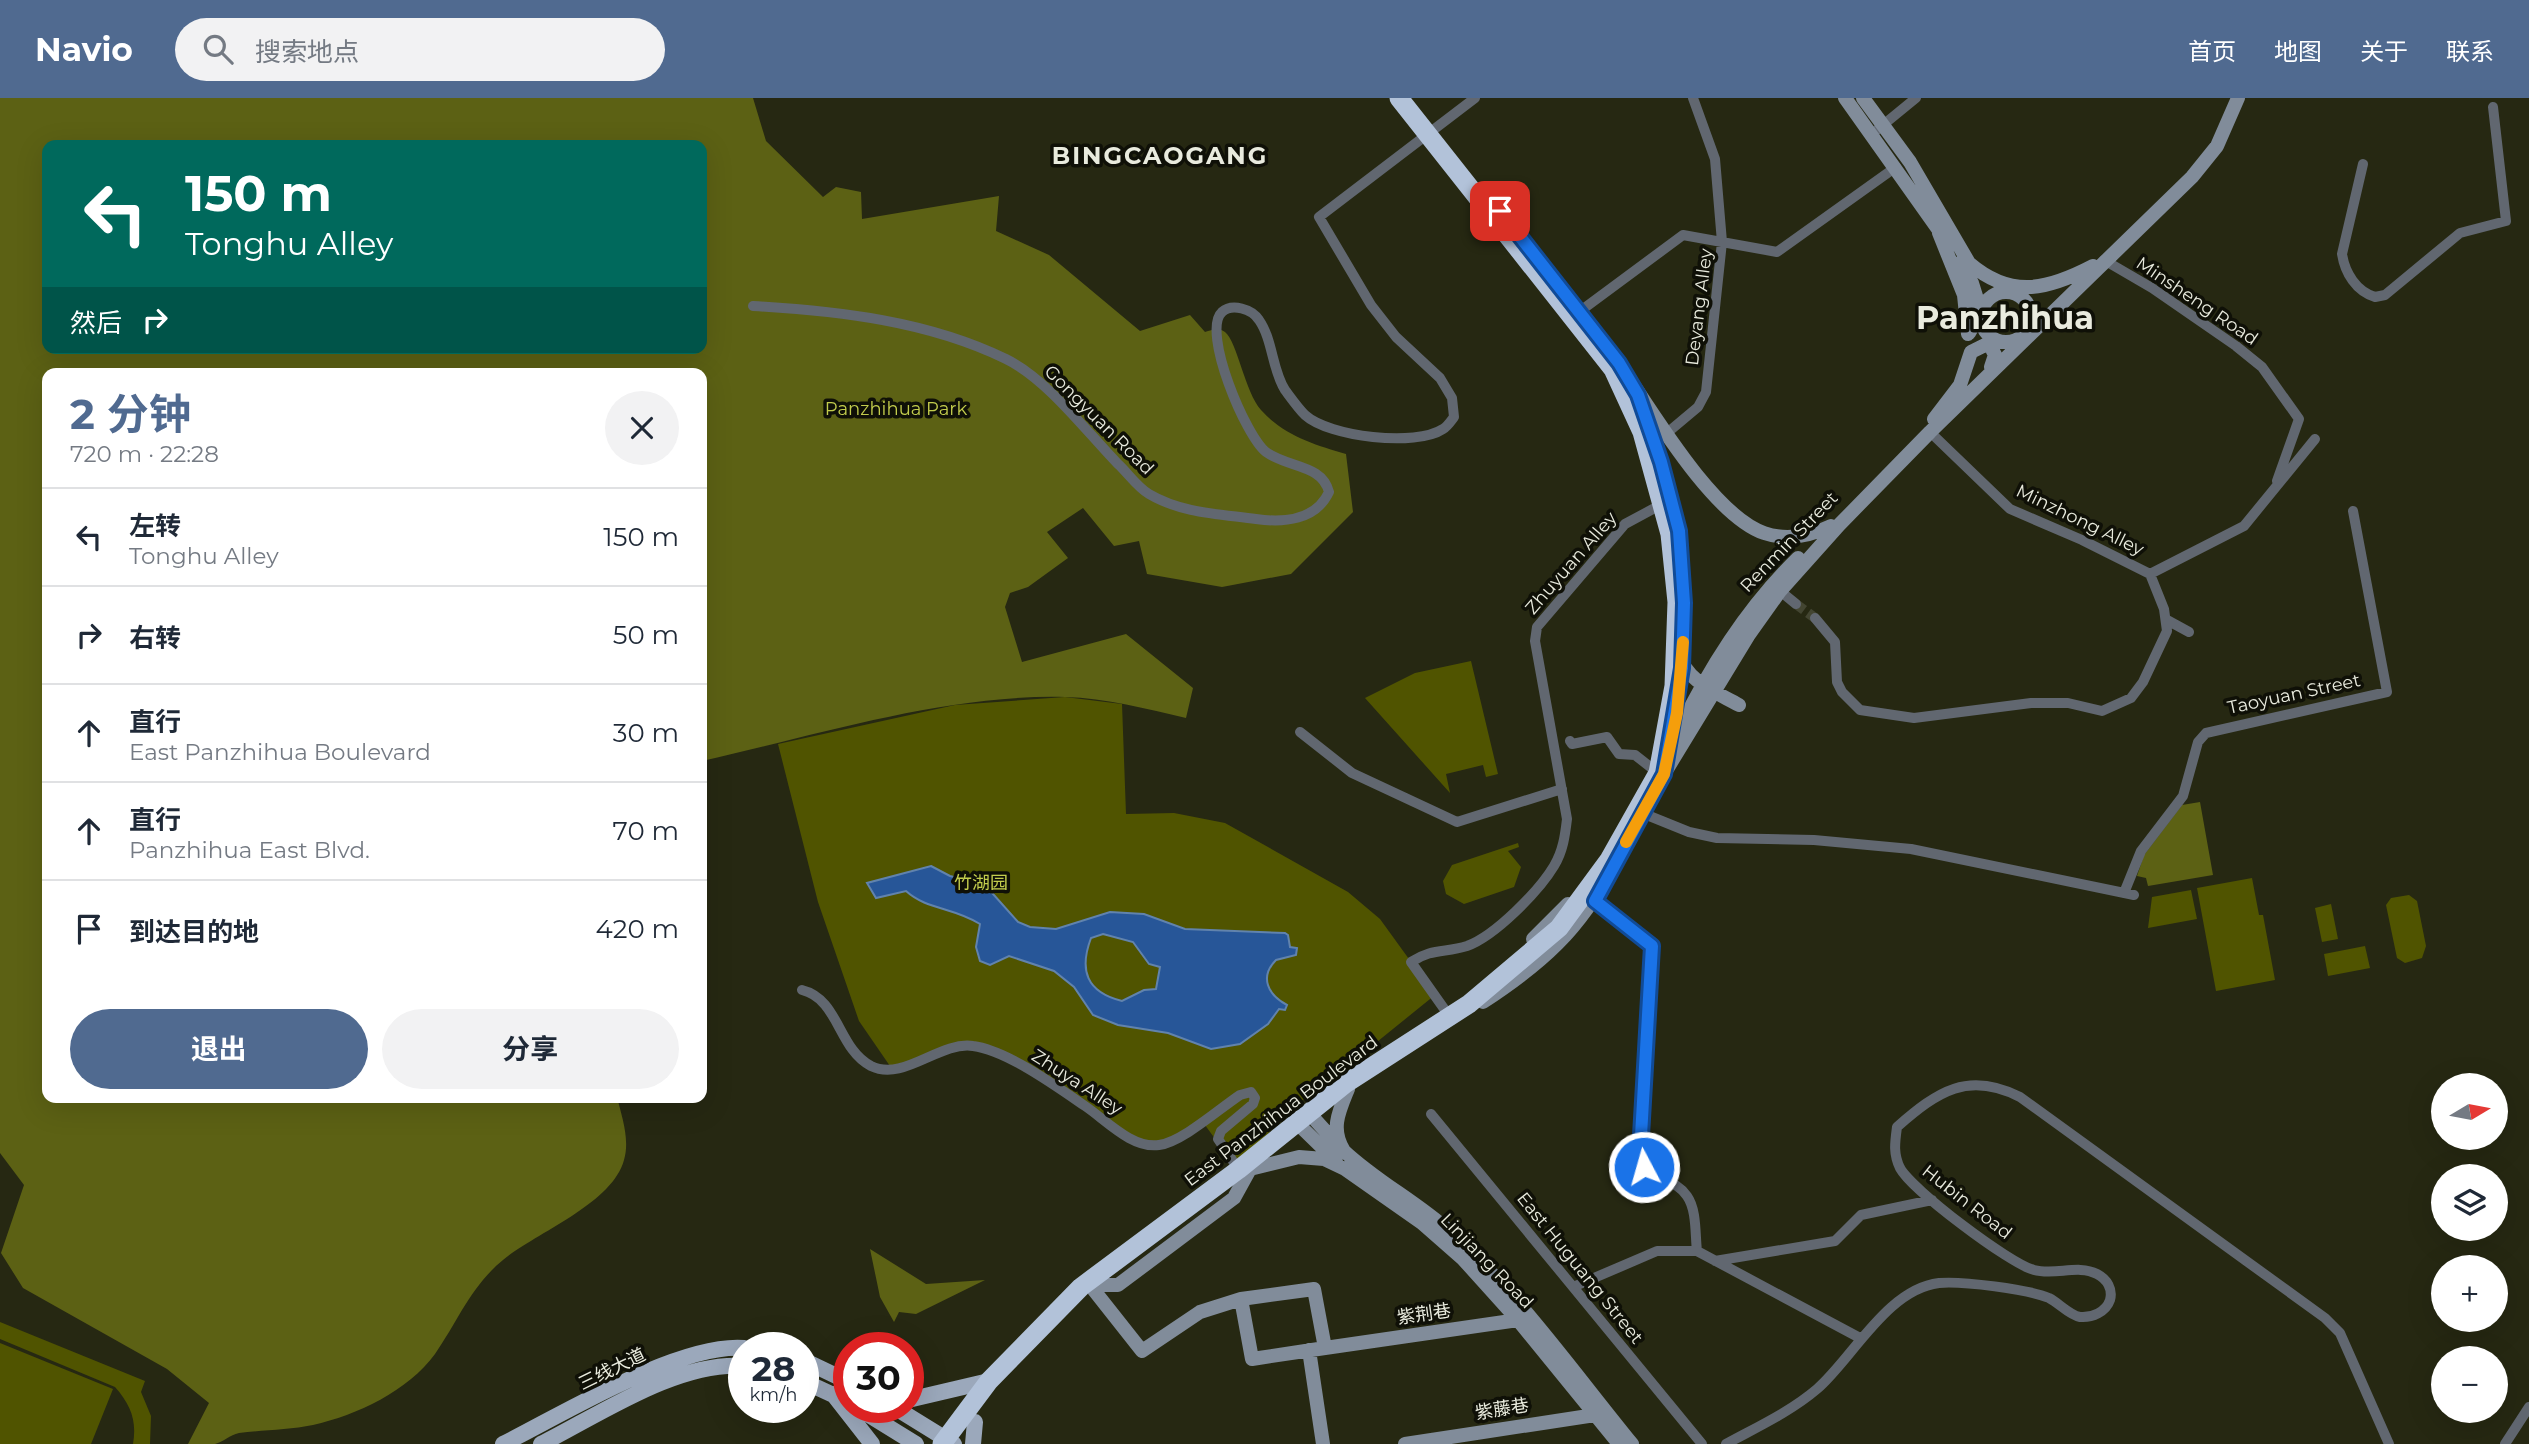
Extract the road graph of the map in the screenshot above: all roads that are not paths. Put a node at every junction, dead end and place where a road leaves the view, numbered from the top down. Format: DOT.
graph roads {
  1 [pos="1399,98"];
  2 [pos="1412,98"];
  3 [pos="1475,98"];
  4 [pos="1693,98"];
  5 [pos="1845,98"];
  6 [pos="1863,98"];
  7 [pos="1916,98"];
  8 [pos="2238,98"];
  9 [pos="2493,107"];
  10 [pos="1877,129"];
  11 [pos="1432,131"];
  12 [pos="2362,164"];
  13 [pos="1896,167"];
  14 [pos="1939,222"];
  15 [pos="1723,242"];
  16 [pos="2104,261"];
  17 [pos="2083,271"];
  18 [pos="2073,282"];
  19 [pos="2046,286"];
  20 [pos="2009,290"];
  21 [pos="2063,300"];
  22 [pos="754,306"];
  23 [pos="1579,312"];
  24 [pos="1981,312"];
  25 [pos="1969,333"];
  26 [pos="2025,334"];
  27 [pos="1619,363"];
  28 [pos="1991,368"];
  29 [pos="1951,397"];
  30 [pos="1929,429"];
  31 [pos="1667,433"];
  32 [pos="2315,439"];
  33 [pos="2275,487"];
  34 [pos="1664,503"];
  35 [pos="2353,511"];
  36 [pos="1831,526"];
  37 [pos="2150,574"];
  38 [pos="1780,591"];
  39 [pos="1796,604"];
  40 [pos="1815,618"];
  41 [pos="2167,620"];
  42 [pos="2189,632"];
  43 [pos="1677,643"];
  44 [pos="1682,668"];
  45 [pos="1708,688"];
  46 [pos="1739,705"];
  47 [pos="1300,732"];
  48 [pos="1570,741"];
  49 [pos="1669,752"];
  50 [pos="1661,773"];
  51 [pos="1562,789"];
  52 [pos="1642,813"];
  53 [pos="1612,861"];
  54 [pos="1595,901"];
  55 [pos="802,990"];
  56 [pos="1471,1006"];
  57 [pos="1450,1018"];
  58 [pos="1348,1089"];
  59 [pos="1431,1114"];
  60 [pos="1305,1120"];
  61 [pos="1344,1152"];
  62 [pos="1345,1169"];
  63 [pos="1244,1172"];
  64 [pos="1932,1200"];
  65 [pos="1697,1251"];
  66 [pos="1715,1261"];
  67 [pos="1096,1287"];
  68 [pos="1573,1287"];
  69 [pos="1241,1299"];
  70 [pos="1522,1316"];
  71 [pos="1860,1338"];
  72 [pos="728,1347"];
  73 [pos="1325,1348"];
  74 [pos="1309,1350"];
  75 [pos="728,1367"];
  76 [pos="989,1381"];
  77 [pos="819,1388"];
  78 [pos="833,1394"];
  79 [pos="924,1396"];
  80 [pos="2529,1407"];
  81 [pos="1599,1411"];
  82 [pos="975,1422"];
  83 [pos="856,1423"];
  84 [pos="882,1423"];
  85 [pos="919,1423"];
  86 [pos="950,1443"];
  87 [pos="503,1444"];
  88 [pos="541,1444"];
  89 [pos="872,1444"];
  90 [pos="916,1444"];
  91 [pos="973,1444"];
  92 [pos="1323,1444"];
  93 [pos="1405,1444"];
  94 [pos="1619,1444"];
  95 [pos="1632,1444"];
  96 [pos="1702,1444"];
  97 [pos="1726,1444"];
  98 [pos="2389,1444"];
  99 [pos="2505,1444"];
  1 -- 11 [label="highway"];
  2 -- 11 [label="highway"];
  3 -- 11 [label="street"];
  4 -- 15 [label="street"];
  5 -- 10 [label="street"];
  6 -- 10 [label="street"];
  7 -- 10 [label="street"];
  8 -- 16 [label="street"];
  9 -- 12 [label="street"];
  10 -- 13 [label="street"];
  10 -- 14 [label="street"];
  11 -- 22 [label="street, Gongyuan Road"];
  11 -- 23 [label="highway"];
  11 -- 34 [label="highway"];
  13 -- 14 [label="street"];
  13 -- 15 [label="street, Deyang Alley"];
  14 -- 20 [label="street"];
  14 -- 24 [label="street"];
  14 -- 25 [label="street"];
  15 -- 23 [label="street"];
  15 -- 31 [label="street, Deyang Alley"];
  16 -- 17 [label="street"];
  16 -- 18 [label="street"];
  16 -- 33 [label="street, Minsheng Road"];
  17 -- 18 [label="street"];
  17 -- 21 [label="street"];
  18 -- 19 [label="street"];
  18 -- 21 [label="street"];
  18 -- 30 [label="street"];
  19 -- 20 [label="street"];
  19 -- 20 [label="street"];
  20 -- 24 [label="street"];
  20 -- 26 [label="street"];
  21 -- 26 [label="street"];
  23 -- 27 [label="highway"];
  24 -- 25 [label="street"];
  24 -- 26 [label="street"];
  25 -- 29 [label="street"];
  26 -- 28 [label="street"];
  27 -- 31 [label="street"];
  27 -- 44 [label="highway"];
  28 -- 29 [label="street"];
  28 -- 30 [label="street"];
  29 -- 30 [label="street"];
  30 -- 36 [label="street, Renmin Street"];
  30 -- 37 [label="street, Minzhong Alley"];
  30 -- 38 [label="street, Renmin Street"];
  31 -- 36 [label="street"];
  32 -- 33 [label="street, Minzhong Alley"];
  33 -- 37 [label="street, Minzhong Alley"];
  34 -- 43 [label="highway"];
  34 -- 51 [label="street, Zhuyuan Alley"];
  35 -- 52 [label="street, Taoyuan Street"];
  36 -- 45 [label="street, Renmin Street"];
  37 -- 41 [label="street"];
  38 -- 39 [label="street"];
  38 -- 45 [label="street, Renmin Street"];
  40 -- 41 [label="street"];
  41 -- 42 [label="street"];
  43 -- 44 [label="street"];
  43 -- 50 [label="highway"];
  44 -- 45 [label="street"];
  44 -- 49 [label="highway"];
  45 -- 46 [label="street"];
  45 -- 49 [label="street, Renmin Street"];
  45 -- 50 [label="street, Renmin Street"];
  47 -- 51 [label="street"];
  48 -- 50 [label="street"];
  49 -- 50 [label="highway"];
  50 -- 52 [label="highway, East Panzhihua Boulevard"];
  50 -- 53 [label="highway, East Panzhihua Boulevard"];
  51 -- 57 [label="street, Zhuyuan Alley"];
  52 -- 53 [label="highway, East Panzhihua Boulevard"];
  53 -- 54 [label="street"];
  53 -- 56 [label="highway, East Panzhihua Boulevard"];
  54 -- 56 [label="street"];
  54 -- 65 [label="street"];
  55 -- 63 [label="street, Zhuya Alley"];
  56 -- 57 [label="highway, East Panzhihua Boulevard"];
  57 -- 58 [label="highway, East Panzhihua Boulevard"];
  57 -- 60 [label="highway, East Panzhihua Boulevard"];
  58 -- 60 [label="highway, East Panzhihua Boulevard"];
  58 -- 61 [label="street"];
  59 -- 68 [label="street, East Huguang Street"];
  60 -- 61 [label="street, Linjiang Road"];
  60 -- 62 [label="street"];
  60 -- 63 [label="highway, East Panzhihua Boulevard"];
  61 -- 70 [label="street, Linjiang Road"];
  62 -- 63 [label="street, Linjiang Road"];
  62 -- 70 [label="street, Linjiang Road"];
  63 -- 67 [label="highway, East Panzhihua Boulevard"];
  63 -- 76 [label="highway, East Panzhihua Boulevard"];
  64 -- 66 [label="street"];
  64 -- 71 [label="street, Hubin Road"];
  64 -- 98 [label="street, Hubin Road"];
  65 -- 66 [label="street"];
  65 -- 68 [label="street"];
  66 -- 71 [label="street"];
  67 -- 69 [label="street"];
  67 -- 82 [label="highway, East Panzhihua Boulevard"];
  68 -- 96 [label="street, East Huguang Street"];
  69 -- 73 [label="street"];
  69 -- 74 [label="street, 紫荆巷"];
  70 -- 73 [label="street, 紫荆巷"];
  70 -- 81 [label="street, Linjiang Road"];
  71 -- 97 [label="street, Hubin Road"];
  72 -- 87 [label="main road, 三线大道"];
  73 -- 74 [label="street, 紫荆巷"];
  74 -- 92 [label="street"];
  75 -- 88 [label="main road, 三线大道"];
  76 -- 79 [label="main road"];
  76 -- 86 [label="highway, East Panzhihua Boulevard"];
  77 -- 78 [label="main road"];
  80 -- 99 [label="street"];
  81 -- 93 [label="street, 紫藤巷"];
  81 -- 94 [label="street, Linjiang Road"];
  81 -- 95 [label="street, Linjiang Road"];
  82 -- 86 [label="highway, East Panzhihua Boulevard"];
  82 -- 91 [label="main road"];
  83 -- 89 [label="main road"];
  84 -- 90 [label="main road"];
  85 -- 86 [label="main road"];
}
